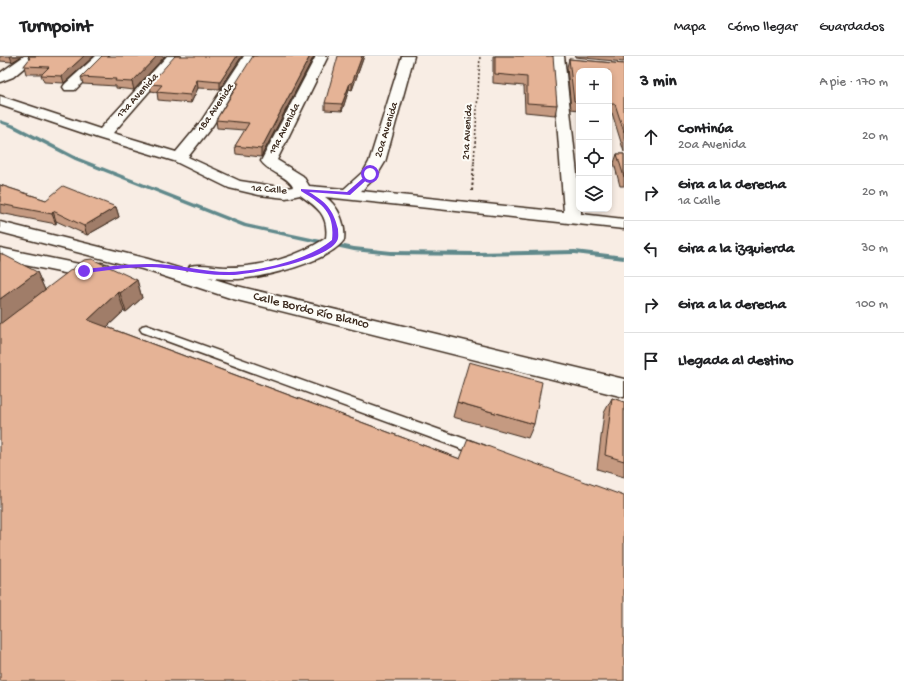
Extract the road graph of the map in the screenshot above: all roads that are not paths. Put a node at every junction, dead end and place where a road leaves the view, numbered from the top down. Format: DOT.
graph roads {
  1 [pos="32,56"];
  2 [pos="103,56"];
  3 [pos="174,56"];
  4 [pos="250,56"];
  5 [pos="322,56"];
  6 [pos="408,56"];
  7 [pos="542,60"];
  8 [pos="563,60"];
  9 [pos="0,78"];
  10 [pos="70,87"];
  11 [pos="0,100"];
  12 [pos="103,135"];
  13 [pos="178,158"];
  14 [pos="303,190"];
  15 [pos="348,194"];
  16 [pos="573,217"];
  17 [pos="624,224"];
  18 [pos="0,227"];
  19 [pos="0,254"];
  20 [pos="148,265"];
  21 [pos="84,271"];
  22 [pos="66,285"];
  23 [pos="146,329"];
  24 [pos="624,388"];
  25 [pos="490,453"];
  1 -- 9 [label="street"];
  2 -- 10 [label="street"];
  3 -- 12 [label="street, 17a Avenida"];
  4 -- 13 [label="street, 18a Avenida"];
  5 -- 14 [label="street, 19a Avenida"];
  6 -- 15 [label="street, 20a Avenida"];
  7 -- 8 [label="street"];
  8 -- 16 [label="street"];
  11 -- 12 [label="street, 1a Calle"];
  12 -- 13 [label="street, 1a Calle"];
  13 -- 14 [label="street, 1a Calle"];
  14 -- 15 [label="street, 1a Calle"];
  14 -- 20 [label="street"];
  15 -- 16 [label="street, 1a Calle"];
  16 -- 17 [label="street, 1a Calle"];
  18 -- 20 [label="street, Calle Bordo Río Blanco"];
  19 -- 21 [label="street"];
  20 -- 21 [label="street"];
  20 -- 24 [label="street, Calle Bordo Río Blanco"];
  21 -- 22 [label="street"];
  23 -- 25 [label="lane"];
}
